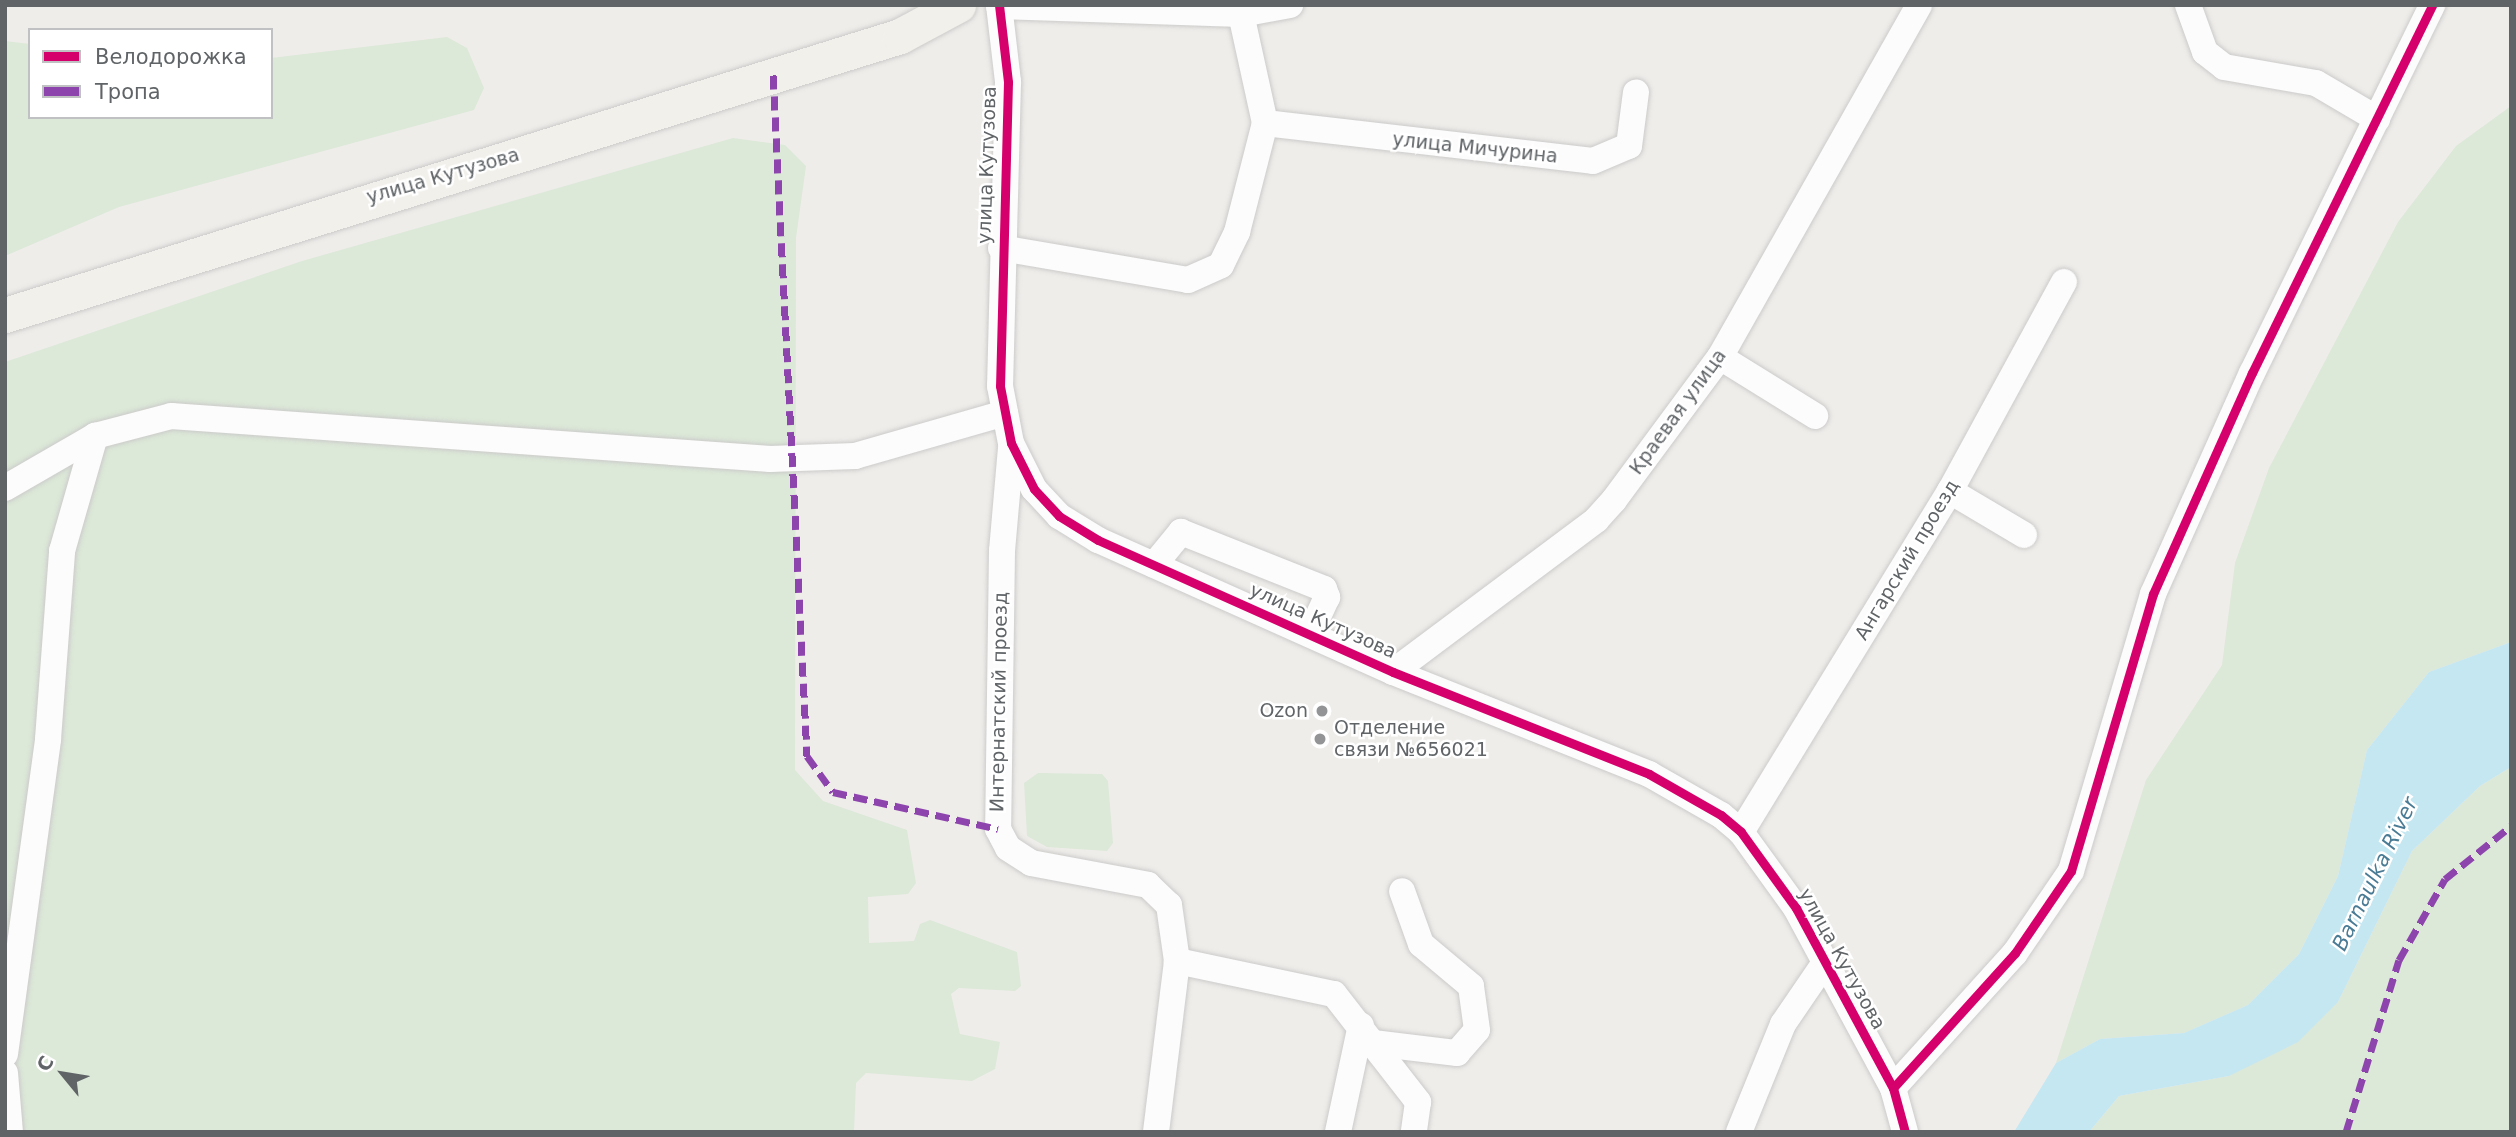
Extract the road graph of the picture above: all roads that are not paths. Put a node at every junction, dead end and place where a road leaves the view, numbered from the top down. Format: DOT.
graph roads {
  1 [pos="958,5"];
  2 [pos="999,5"];
  3 [pos="1290,5"];
  4 [pos="1919,5"];
  5 [pos="2188,5"];
  6 [pos="2432,5"];
  7 [pos="1241,14"];
  8 [pos="1636,92"];
  9 [pos="2377,119"];
  10 [pos="1265,123"];
  11 [pos="1001,248"];
  12 [pos="2064,282"];
  13 [pos="5,315"];
  14 [pos="1720,357"];
  15 [pos="1005,413"];
  16 [pos="1815,416"];
  17 [pos="95,436"];
  18 [pos="1012,443"];
  19 [pos="5,488"];
  20 [pos="1950,491"];
  21 [pos="2024,535"];
  22 [pos="1154,565"];
  23 [pos="1310,634"];
  24 [pos="1393,672"];
  25 [pos="1741,832"];
  26 [pos="1402,891"];
  27 [pos="1177,961"];
  28 [pos="1826,961"];
  29 [pos="1367,1034"];
  30 [pos="5,1054"];
  31 [pos="5,1073"];
  32 [pos="1893,1088"];
  33 [pos="10,1132"];
  34 [pos="1156,1132"];
  35 [pos="1338,1132"];
  36 [pos="1414,1132"];
  37 [pos="1739,1132"];
  38 [pos="1905,1132"];
  1 -- 13 [label="main road, улица Кутузова"];
  2 -- 7 [label="street"];
  2 -- 11 [label="street, улица Кутузова"];
  3 -- 7 [label="street"];
  4 -- 14 [label="street, Краевая улица"];
  5 -- 9 [label="street"];
  6 -- 9 [label="street"];
  7 -- 10 [label="street"];
  8 -- 10 [label="street, улица Мичурина"];
  9 -- 32 [label="street"];
  10 -- 11 [label="street"];
  11 -- 15 [label="street, улица Кутузова"];
  12 -- 20 [label="street, Ангарский проезд"];
  14 -- 16 [label="street"];
  14 -- 24 [label="street, Краевая улица"];
  15 -- 17 [label="street"];
  15 -- 18 [label="street, улица Кутузова"];
  17 -- 19 [label="street"];
  17 -- 30 [label="street"];
  18 -- 22 [label="street, улица Кутузова"];
  18 -- 27 [label="street, Интернатский проезд"];
  20 -- 21 [label="street"];
  20 -- 25 [label="street, Ангарский проезд"];
  22 -- 23 [label="street, улица Кутузова"];
  22 -- 23 [label="street"];
  23 -- 24 [label="street, улица Кутузова"];
  24 -- 25 [label="street, улица Кутузова"];
  25 -- 28 [label="street, улица Кутузова"];
  26 -- 29 [label="street"];
  27 -- 29 [label="street"];
  27 -- 34 [label="street, Интернатский проезд"];
  28 -- 32 [label="street, улица Кутузова"];
  28 -- 37 [label="street"];
  29 -- 35 [label="street"];
  29 -- 36 [label="street"];
  31 -- 33 [label="street"];
  32 -- 38 [label="street, улица Кутузова"];
}
